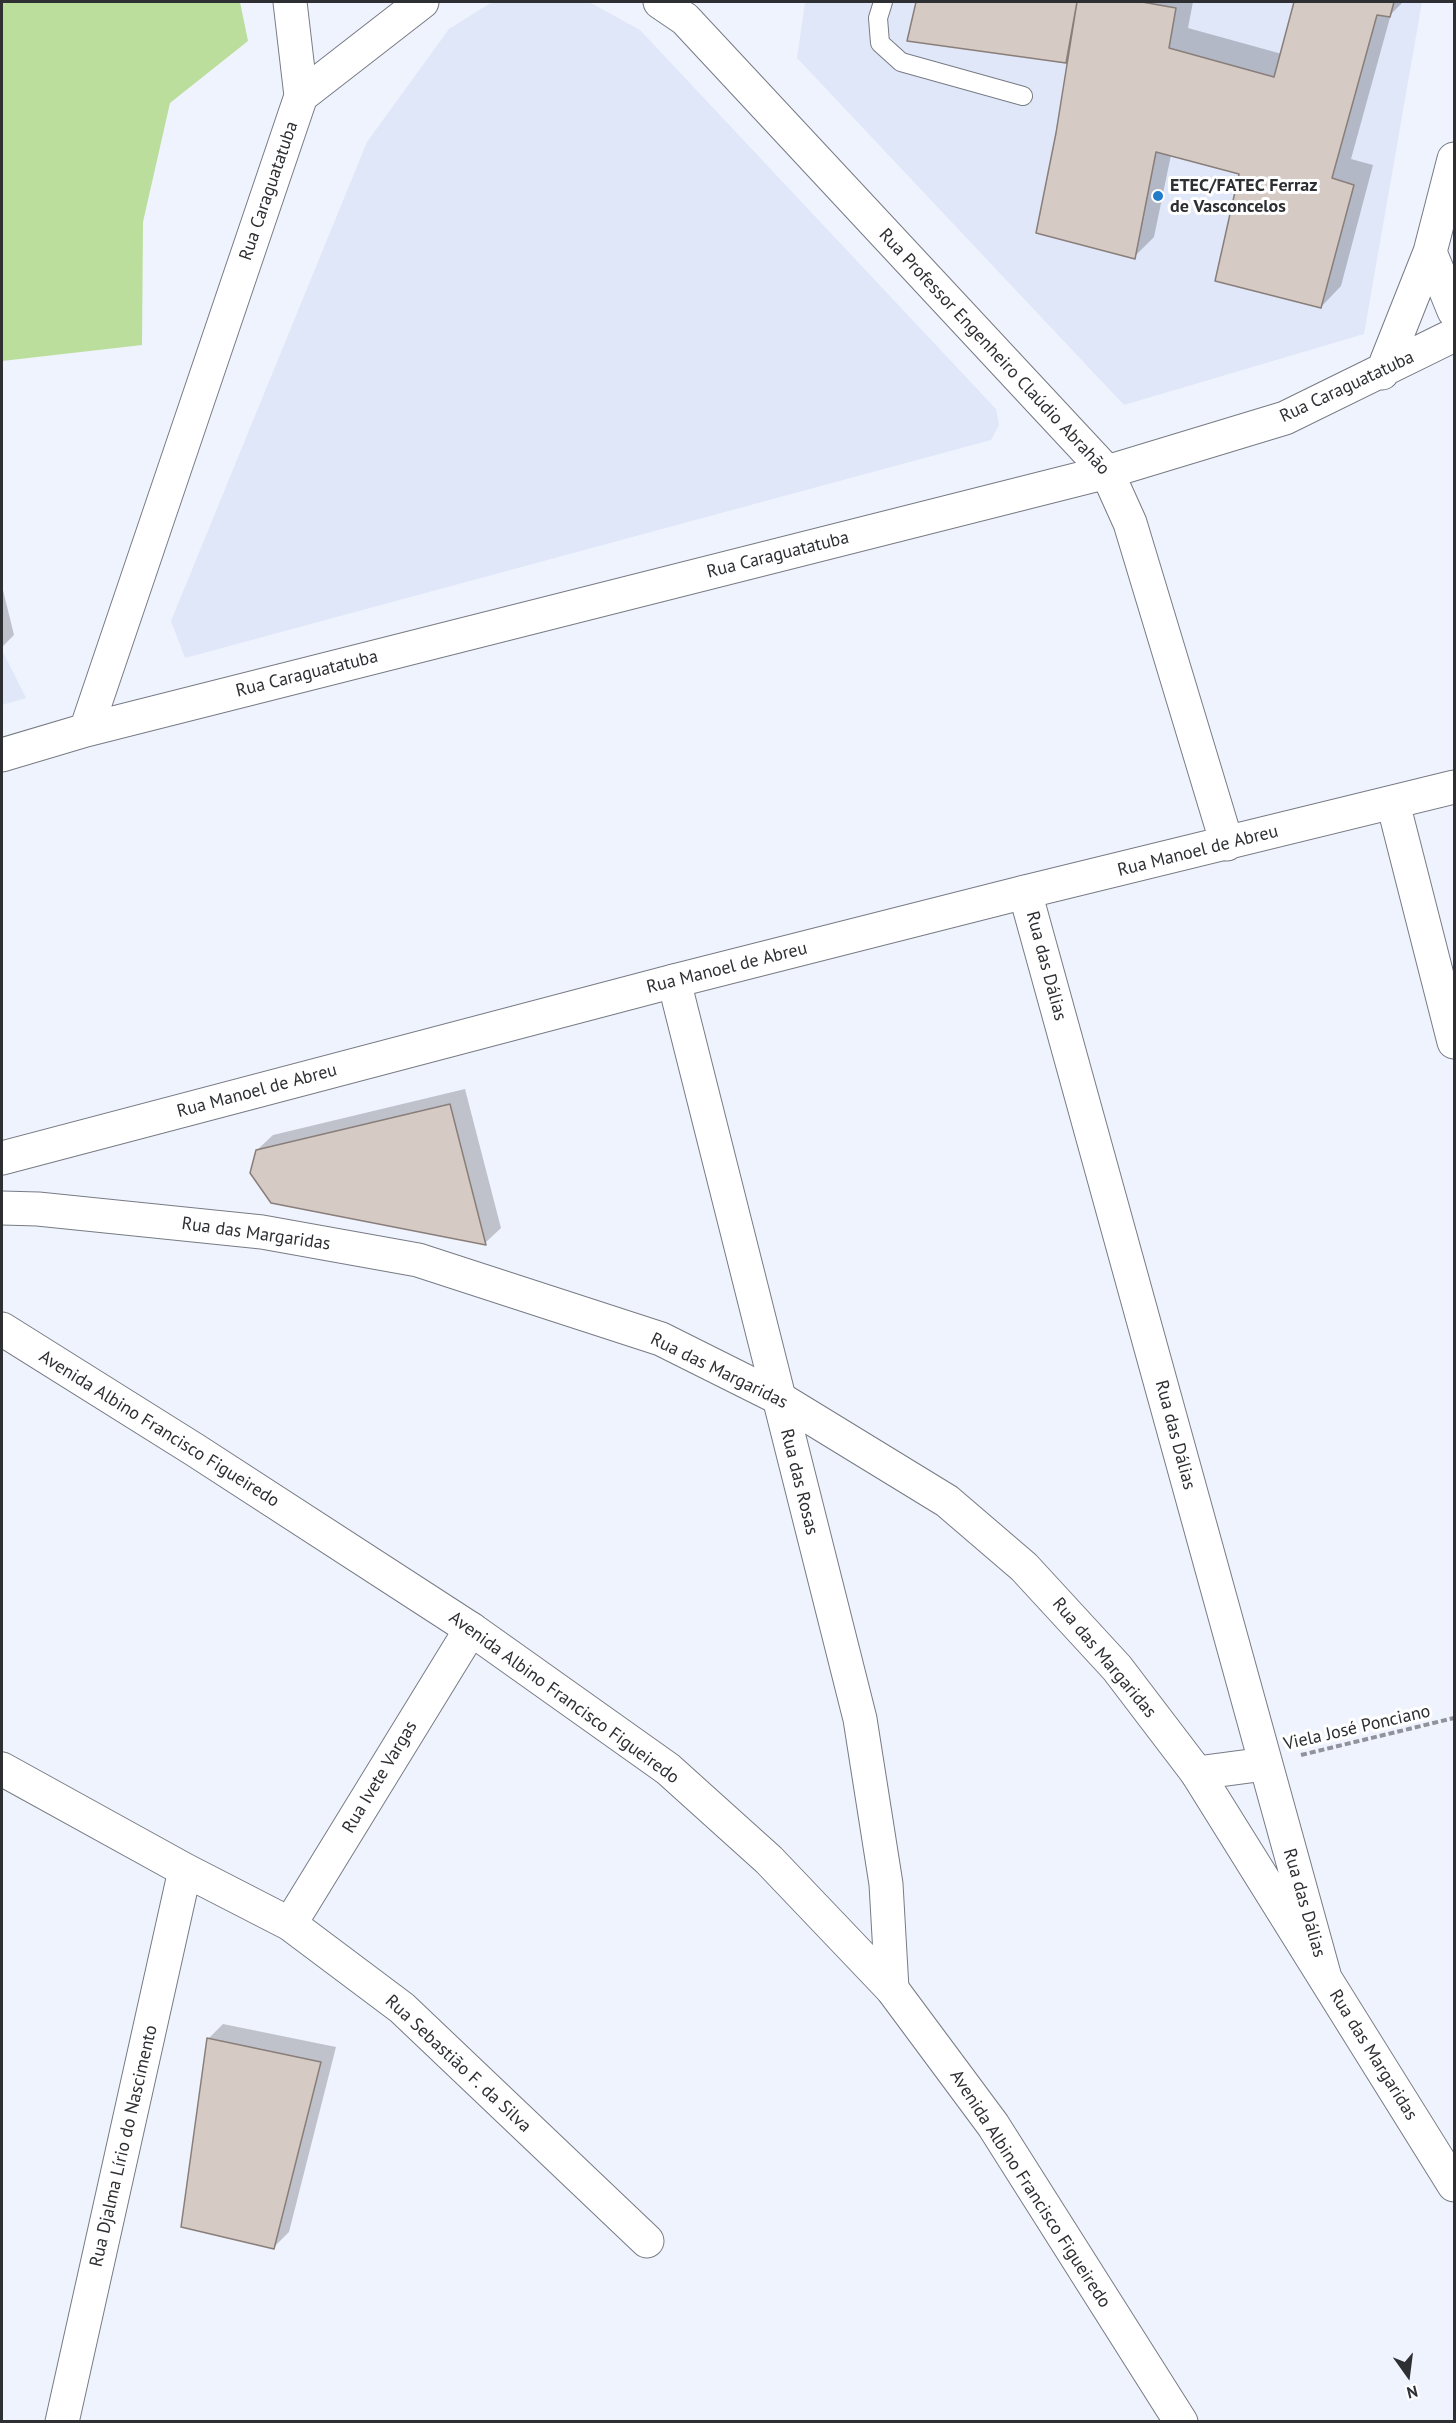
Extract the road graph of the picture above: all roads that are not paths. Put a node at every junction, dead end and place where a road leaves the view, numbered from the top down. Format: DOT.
graph roads {
  1 [pos="290,2"];
  2 [pos="422,2"];
  3 [pos="660,2"];
  4 [pos="883,2"];
  5 [pos="301,96"];
  6 [pos="1023,96"];
  7 [pos="1455,159"];
  8 [pos="1431,252"];
  9 [pos="1455,311"];
  10 [pos="1455,335"];
  11 [pos="1382,373"];
  12 [pos="1107,472"];
  13 [pos="86,730"];
  14 [pos="2,755"];
  15 [pos="1455,788"];
  16 [pos="1393,803"];
  17 [pos="1227,844"];
  18 [pos="1025,892"];
  19 [pos="674,981"];
  20 [pos="1455,1042"];
  21 [pos="2,1158"];
  22 [pos="2,1208"];
  23 [pos="2,1329"];
  24 [pos="777,1397"];
  25 [pos="471,1629"];
  26 [pos="1265,1764"];
  27 [pos="2,1770"];
  28 [pos="1197,1773"];
  29 [pos="185,1870"];
  30 [pos="290,1924"];
  31 [pos="1325,1978"];
  32 [pos="892,1989"];
  33 [pos="1455,2185"];
  34 [pos="647,2241"];
  35 [pos="62,2421"];
  36 [pos="1181,2421"];
  1 -- 5 [label="street"];
  2 -- 5 [label="street"];
  3 -- 12 [label="street, Rua Professor Engenheiro Claúdio Abrahão"];
  4 -- 6 [label="lane"];
  5 -- 13 [label="street, Rua Caraguatatuba"];
  7 -- 8 [label="street"];
  8 -- 9 [label="street"];
  8 -- 11 [label="street"];
  10 -- 11 [label="street, Rua Caraguatatuba"];
  11 -- 12 [label="street, Rua Caraguatatuba"];
  12 -- 13 [label="street, Rua Caraguatatuba"];
  12 -- 17 [label="street, Rua Professor Engenheiro Claúdio Abrahão"];
  13 -- 14 [label="street, Rua Caraguatatuba"];
  15 -- 16 [label="street, Rua Manoel de Abreu"];
  16 -- 17 [label="street, Rua Manoel de Abreu"];
  16 -- 20 [label="street"];
  17 -- 18 [label="street, Rua Manoel de Abreu"];
  18 -- 19 [label="street, Rua Manoel de Abreu"];
  18 -- 26 [label="street, Rua das Dálias"];
  19 -- 21 [label="street, Rua Manoel de Abreu"];
  19 -- 24 [label="street, Rua das Rosas"];
  22 -- 24 [label="street, Rua das Margaridas"];
  23 -- 25 [label="street, Avenida Albino Francisco Figueiredo"];
  24 -- 28 [label="street, Rua das Margaridas"];
  24 -- 32 [label="street, Rua das Rosas"];
  25 -- 30 [label="street, Rua Ivete Vargas"];
  25 -- 32 [label="street, Avenida Albino Francisco Figueiredo"];
  26 -- 28 [label="street"];
  26 -- 31 [label="street, Rua das Dálias"];
  27 -- 29 [label="street, Rua Sebastião F. da Silva"];
  28 -- 31 [label="street, Rua das Margaridas"];
  29 -- 30 [label="street, Rua Sebastião F. da Silva"];
  29 -- 35 [label="street, Rua Djalma Lírio do Nascimento"];
  30 -- 34 [label="street, Rua Sebastião F. da Silva"];
  31 -- 33 [label="street, Rua das Margaridas"];
  32 -- 36 [label="street, Avenida Albino Francisco Figueiredo"];
}
